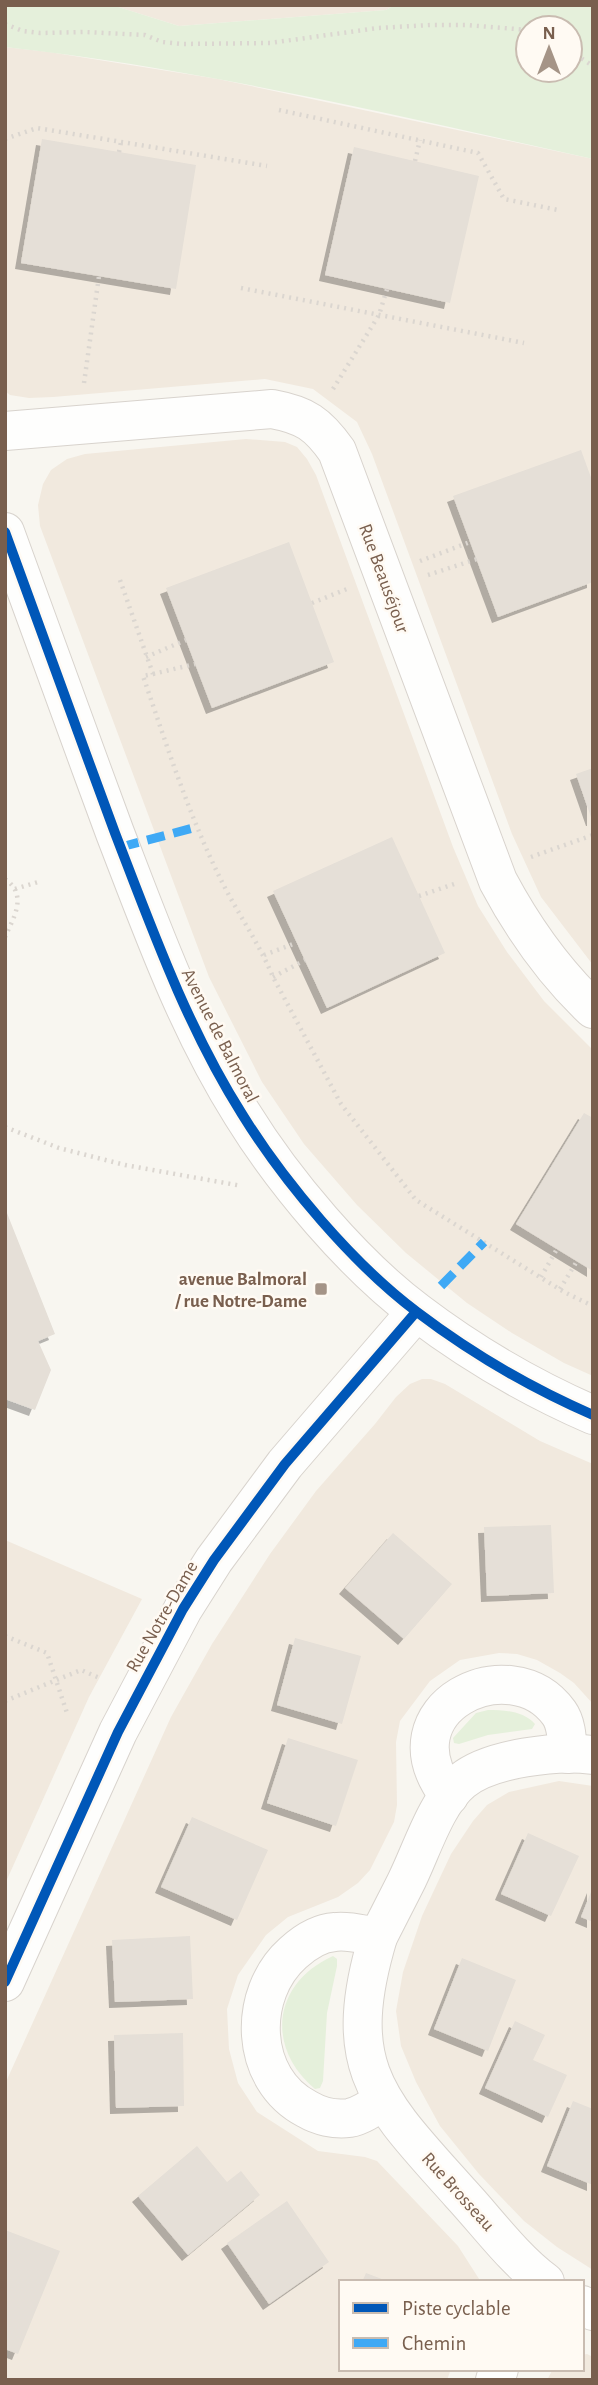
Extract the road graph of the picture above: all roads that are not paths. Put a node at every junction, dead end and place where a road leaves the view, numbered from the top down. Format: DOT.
graph roads {
  1 [pos="5,430"];
  2 [pos="5,532"];
  3 [pos="593,1009"];
  4 [pos="416,1312"];
  5 [pos="593,1415"];
  6 [pos="580,1755"];
  7 [pos="449,1796"];
  8 [pos="378,1937"];
  9 [pos="5,1982"];
  10 [pos="382,2101"];
  11 [pos="541,2280"];
  1 -- 3 [label="street, Rue Beauséjour"];
  2 -- 4 [label="street, Avenue de Balmoral"];
  4 -- 5 [label="street, Avenue de Balmoral"];
  4 -- 9 [label="street, Rue Notre-Dame"];
  6 -- 7 [label="street, Rue Brosseau"];
  6 -- 7 [label="street, Rue Brosseau"];
  7 -- 8 [label="street, Rue Brosseau"];
  8 -- 10 [label="street, Rue Brosseau"];
  8 -- 10 [label="street"];
  10 -- 11 [label="street, Rue Brosseau"];
}
